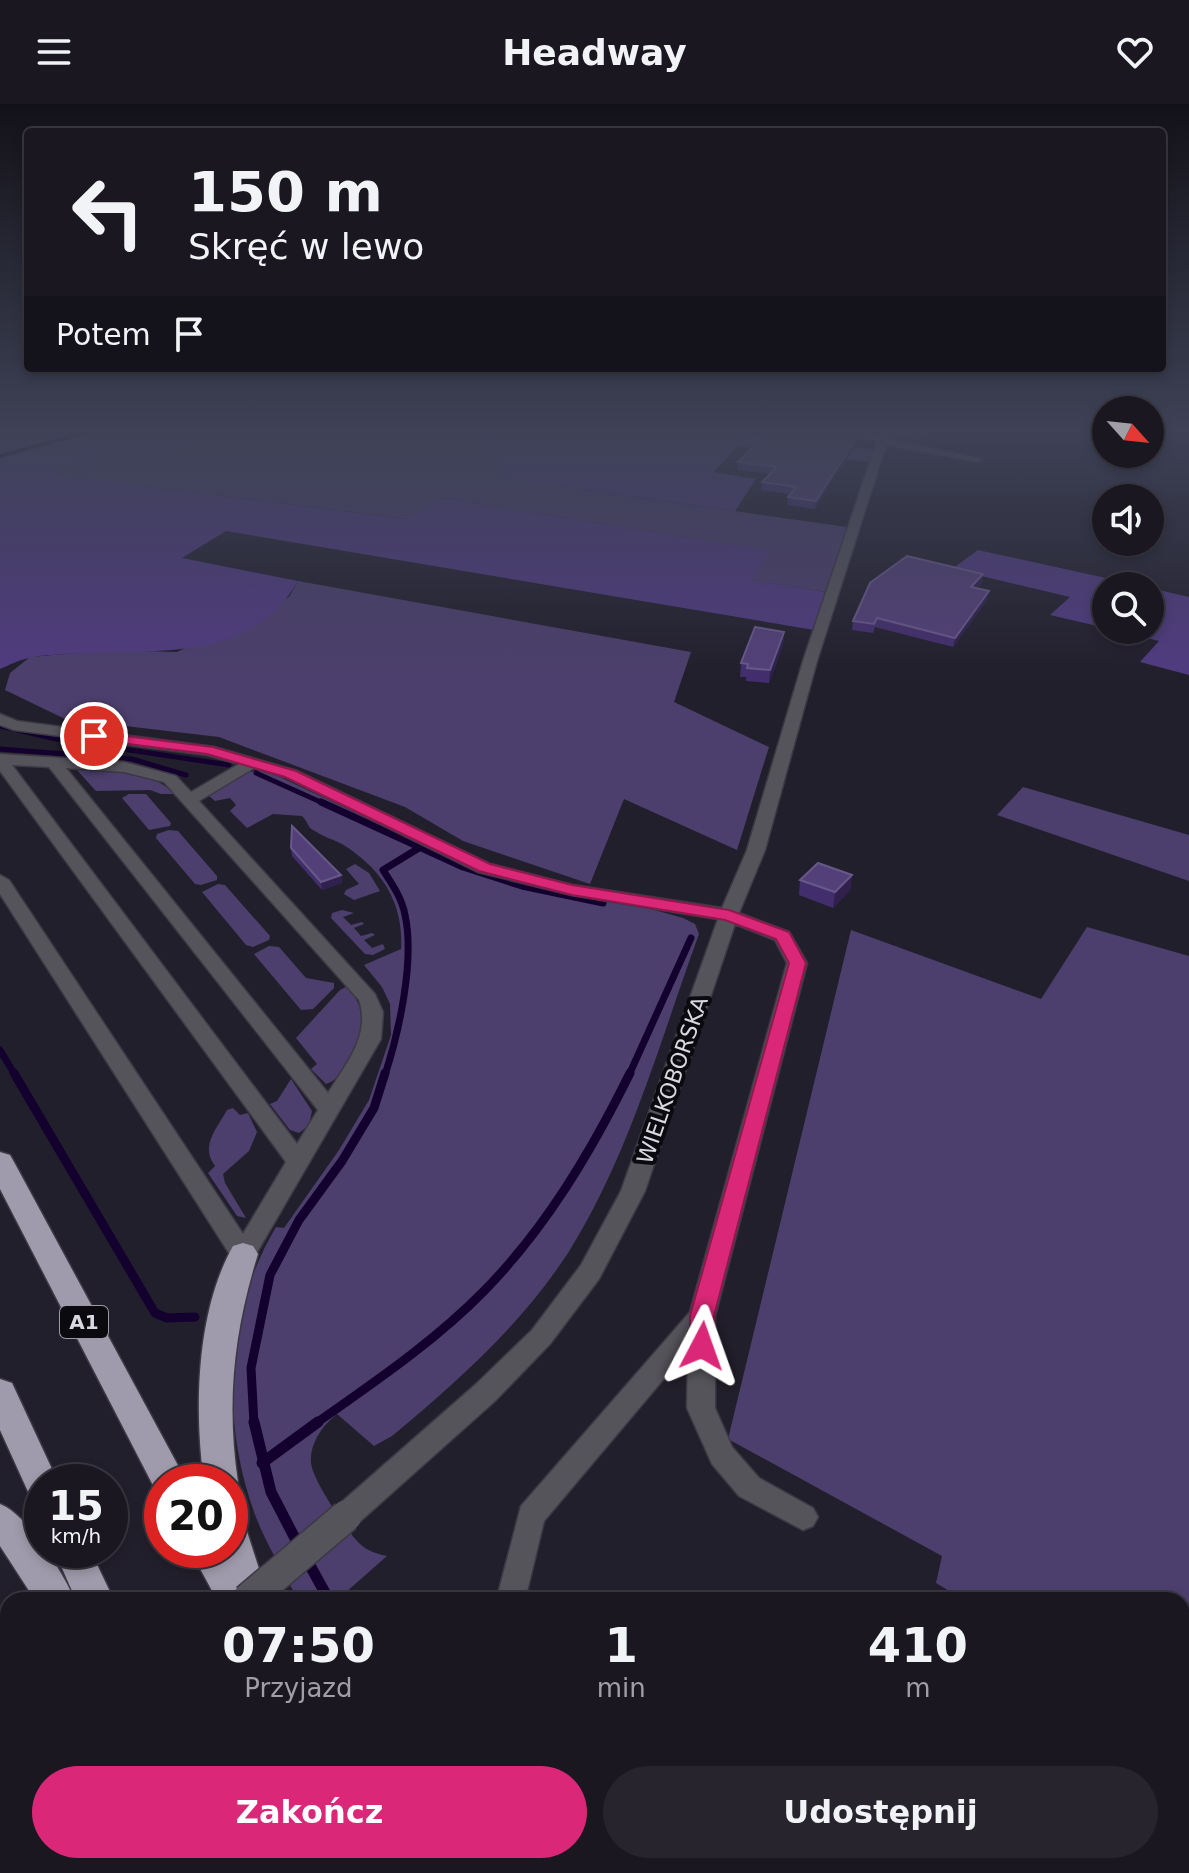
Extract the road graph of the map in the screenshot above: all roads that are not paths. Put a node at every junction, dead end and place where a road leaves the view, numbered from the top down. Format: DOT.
graph roads {
  1 [pos="859,512"];
  2 [pos="0,719"];
  3 [pos="0,760"];
  4 [pos="54,763"];
  5 [pos="252,763"];
  6 [pos="190,799"];
  7 [pos="0,880"];
  8 [pos="729,915"];
  9 [pos="329,1109"];
  10 [pos="0,1162"];
  11 [pos="298,1162"];
  12 [pos="243,1254"];
  13 [pos="702,1316"];
  14 [pos="0,1393"];
  15 [pos="32,1464"];
  16 [pos="159,1464"];
  17 [pos="218,1464"];
  18 [pos="803,1517"];
  19 [pos="0,1520"];
  20 [pos="80,1568"];
  21 [pos="218,1568"];
  22 [pos="240,1568"];
  23 [pos="514,1590"];
  24 [pos="51,1592"];
  25 [pos="91,1592"];
  26 [pos="232,1592"];
  27 [pos="246,1592"];
  28 [pos="257,1592"];
  1 -- 8 [label="street, WIELKOBORSKA"];
  2 -- 5 [label="street"];
  3 -- 4 [label="street"];
  3 -- 11 [label="street"];
  4 -- 6 [label="street"];
  4 -- 9 [label="street"];
  5 -- 6 [label="street"];
  5 -- 8 [label="street"];
  6 -- 9 [label="street"];
  7 -- 12 [label="street"];
  8 -- 13 [label="street"];
  8 -- 28 [label="street, WIELKOBORSKA, bridge"];
  9 -- 11 [label="street"];
  10 -- 16 [label="highway, A1"];
  11 -- 12 [label="street"];
  12 -- 17 [label="highway"];
  13 -- 18 [label="street"];
  13 -- 23 [label="street"];
  14 -- 15 [label="highway"];
  19 -- 24 [label="highway"];
  20 -- 25 [label="highway"];
  21 -- 26 [label="highway"];
  22 -- 27 [label="highway"];
}
